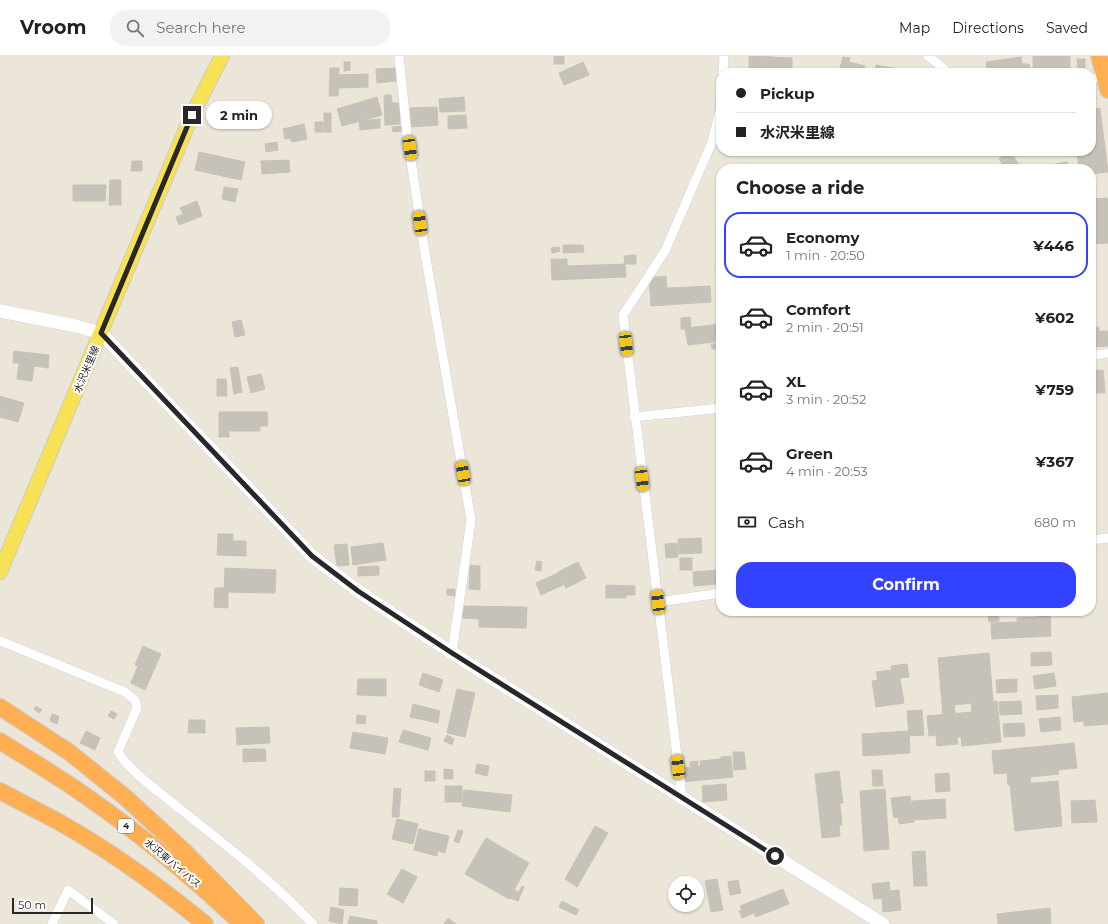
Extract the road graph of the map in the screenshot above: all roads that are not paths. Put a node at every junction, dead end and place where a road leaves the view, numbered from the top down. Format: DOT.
graph roads {
  1 [pos="222,56"];
  2 [pos="399,56"];
  3 [pos="724,56"];
  4 [pos="928,56"];
  5 [pos="1100,56"];
  6 [pos="723,68"];
  7 [pos="943,68"];
  8 [pos="1101,82"];
  9 [pos="716,126"];
  10 [pos="0,311"];
  11 [pos="101,333"];
  12 [pos="1108,354"];
  13 [pos="1096,355"];
  14 [pos="716,409"];
  15 [pos="634,417"];
  16 [pos="1108,538"];
  17 [pos="1096,539"];
  18 [pos="0,572"];
  19 [pos="716,594"];
  20 [pos="658,602"];
  21 [pos="0,641"];
  22 [pos="452,653"];
  23 [pos="0,707"];
  24 [pos="0,742"];
  25 [pos="0,791"];
  26 [pos="682,796"];
  27 [pos="310,923"];
  28 [pos="52,924"];
  29 [pos="114,924"];
  30 [pos="205,924"];
  31 [pos="242,924"];
  32 [pos="256,924"];
  33 [pos="883,924"];
  1 -- 11 [label="main road, 水沢米里線"];
  2 -- 22 [label="street"];
  3 -- 6 [label="street"];
  4 -- 7 [label="street"];
  5 -- 8 [label="highway"];
  9 -- 15 [label="street"];
  10 -- 11 [label="street"];
  11 -- 18 [label="main road, 水沢米里線"];
  11 -- 22 [label="street"];
  12 -- 13 [label="street"];
  14 -- 15 [label="street"];
  15 -- 20 [label="street"];
  16 -- 17 [label="street"];
  19 -- 20 [label="street"];
  20 -- 26 [label="street"];
  21 -- 27 [label="street"];
  22 -- 26 [label="street"];
  23 -- 32 [label="highway"];
  24 -- 31 [label="highway, 水沢東バイパス / 4"];
  25 -- 30 [label="highway"];
  26 -- 33 [label="street"];
  28 -- 29 [label="street"];
}
